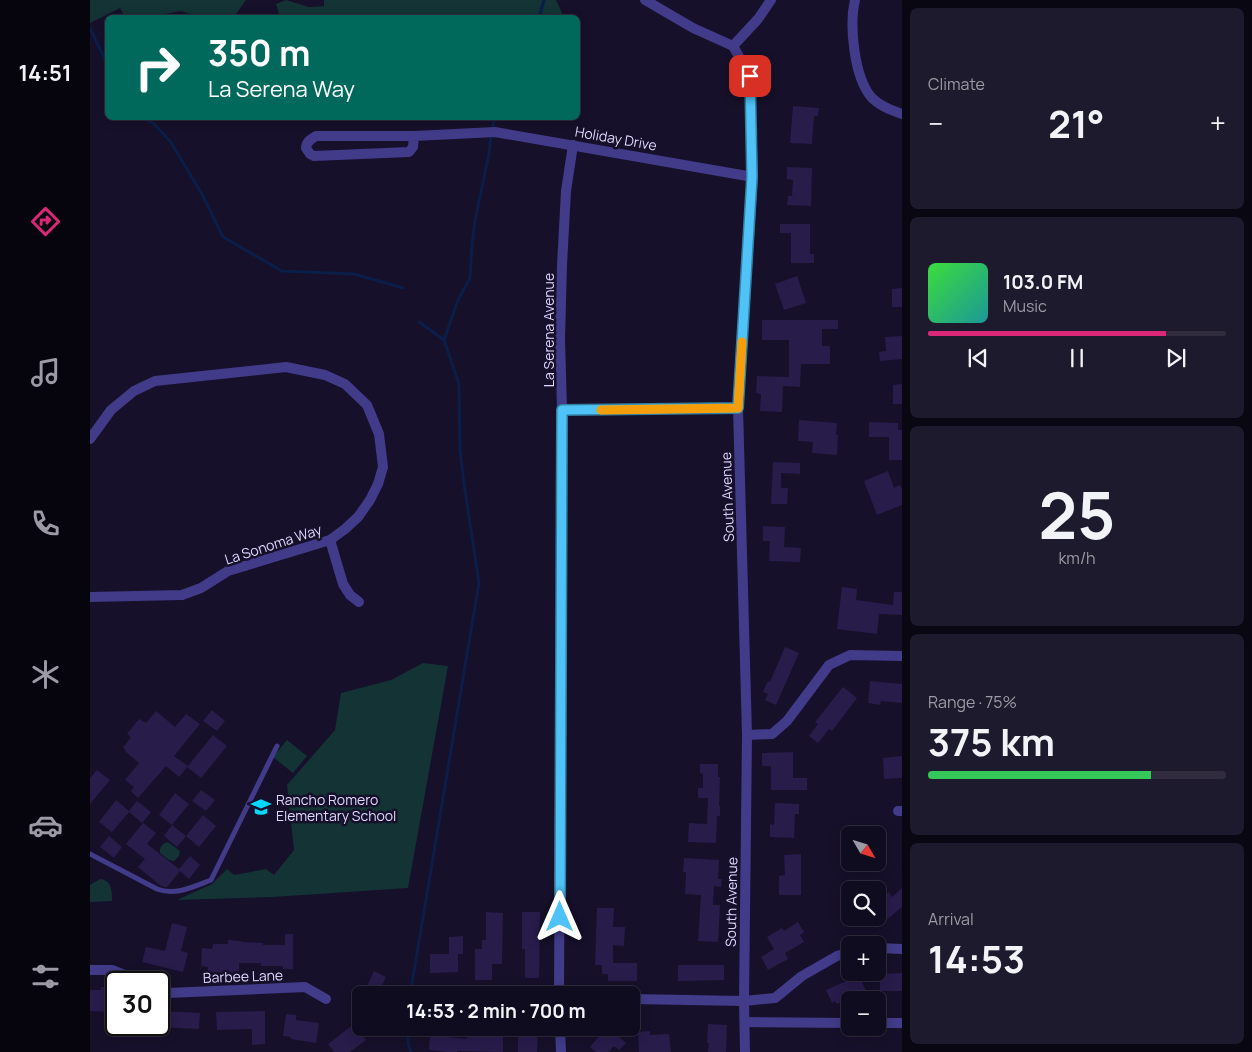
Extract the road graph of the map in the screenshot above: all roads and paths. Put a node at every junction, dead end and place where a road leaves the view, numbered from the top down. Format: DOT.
graph roads {
  1 [pos="645,0"];
  2 [pos="771,0"];
  3 [pos="855,0"];
  4 [pos="733,46"];
  5 [pos="902,114"];
  6 [pos="414,136"];
  7 [pos="573,145"];
  8 [pos="752,177"];
  9 [pos="738,408"];
  10 [pos="562,410"];
  11 [pos="90,439"];
  12 [pos="330,540"];
  13 [pos="90,597"];
  14 [pos="359,602"];
  15 [pos="902,656"];
  16 [pos="747,735"];
  17 [pos="276,746"];
  18 [pos="90,854"];
  19 [pos="886,948"];
  20 [pos="902,948"];
  21 [pos="841,955"];
  22 [pos="90,970"];
  23 [pos="114,971"];
  24 [pos="559,986"];
  25 [pos="170,993"];
  26 [pos="326,999"];
  27 [pos="640,999"];
  28 [pos="744,1000"];
  29 [pos="745,1022"];
  30 [pos="841,1022"];
  31 [pos="886,1023"];
  32 [pos="902,1023"];
  33 [pos="560,1036"];
  34 [pos="561,1052"];
  35 [pos="745,1052"];
  1 -- 4 [label="street"];
  2 -- 4 [label="street"];
  3 -- 5 [label="street"];
  4 -- 8 [label="street, South Avenue"];
  6 -- 6 [label="street, Holiday Drive"];
  6 -- 7 [label="street, Holiday Drive"];
  7 -- 8 [label="street, Holiday Drive"];
  7 -- 10 [label="street, La Serena Avenue"];
  8 -- 9 [label="street, South Avenue"];
  9 -- 10 [label="street"];
  9 -- 16 [label="street, South Avenue"];
  10 -- 24 [label="street, La Serena Avenue"];
  11 -- 12 [label="street, La Sonoma Way"];
  12 -- 13 [label="street, La Sonoma Way"];
  12 -- 14 [label="street"];
  15 -- 16 [label="street"];
  16 -- 28 [label="street, South Avenue"];
  17 -- 18 [label="lane"];
  19 -- 20 [label="street"];
  21 -- 28 [label="street"];
  22 -- 23 [label="street"];
  25 -- 26 [label="street, Barbee Lane"];
  27 -- 28 [label="street"];
  28 -- 29 [label="street, South Avenue"];
  29 -- 30 [label="street"];
  29 -- 35 [label="street, South Avenue"];
  31 -- 32 [label="street"];
  33 -- 34 [label="street"];
}
